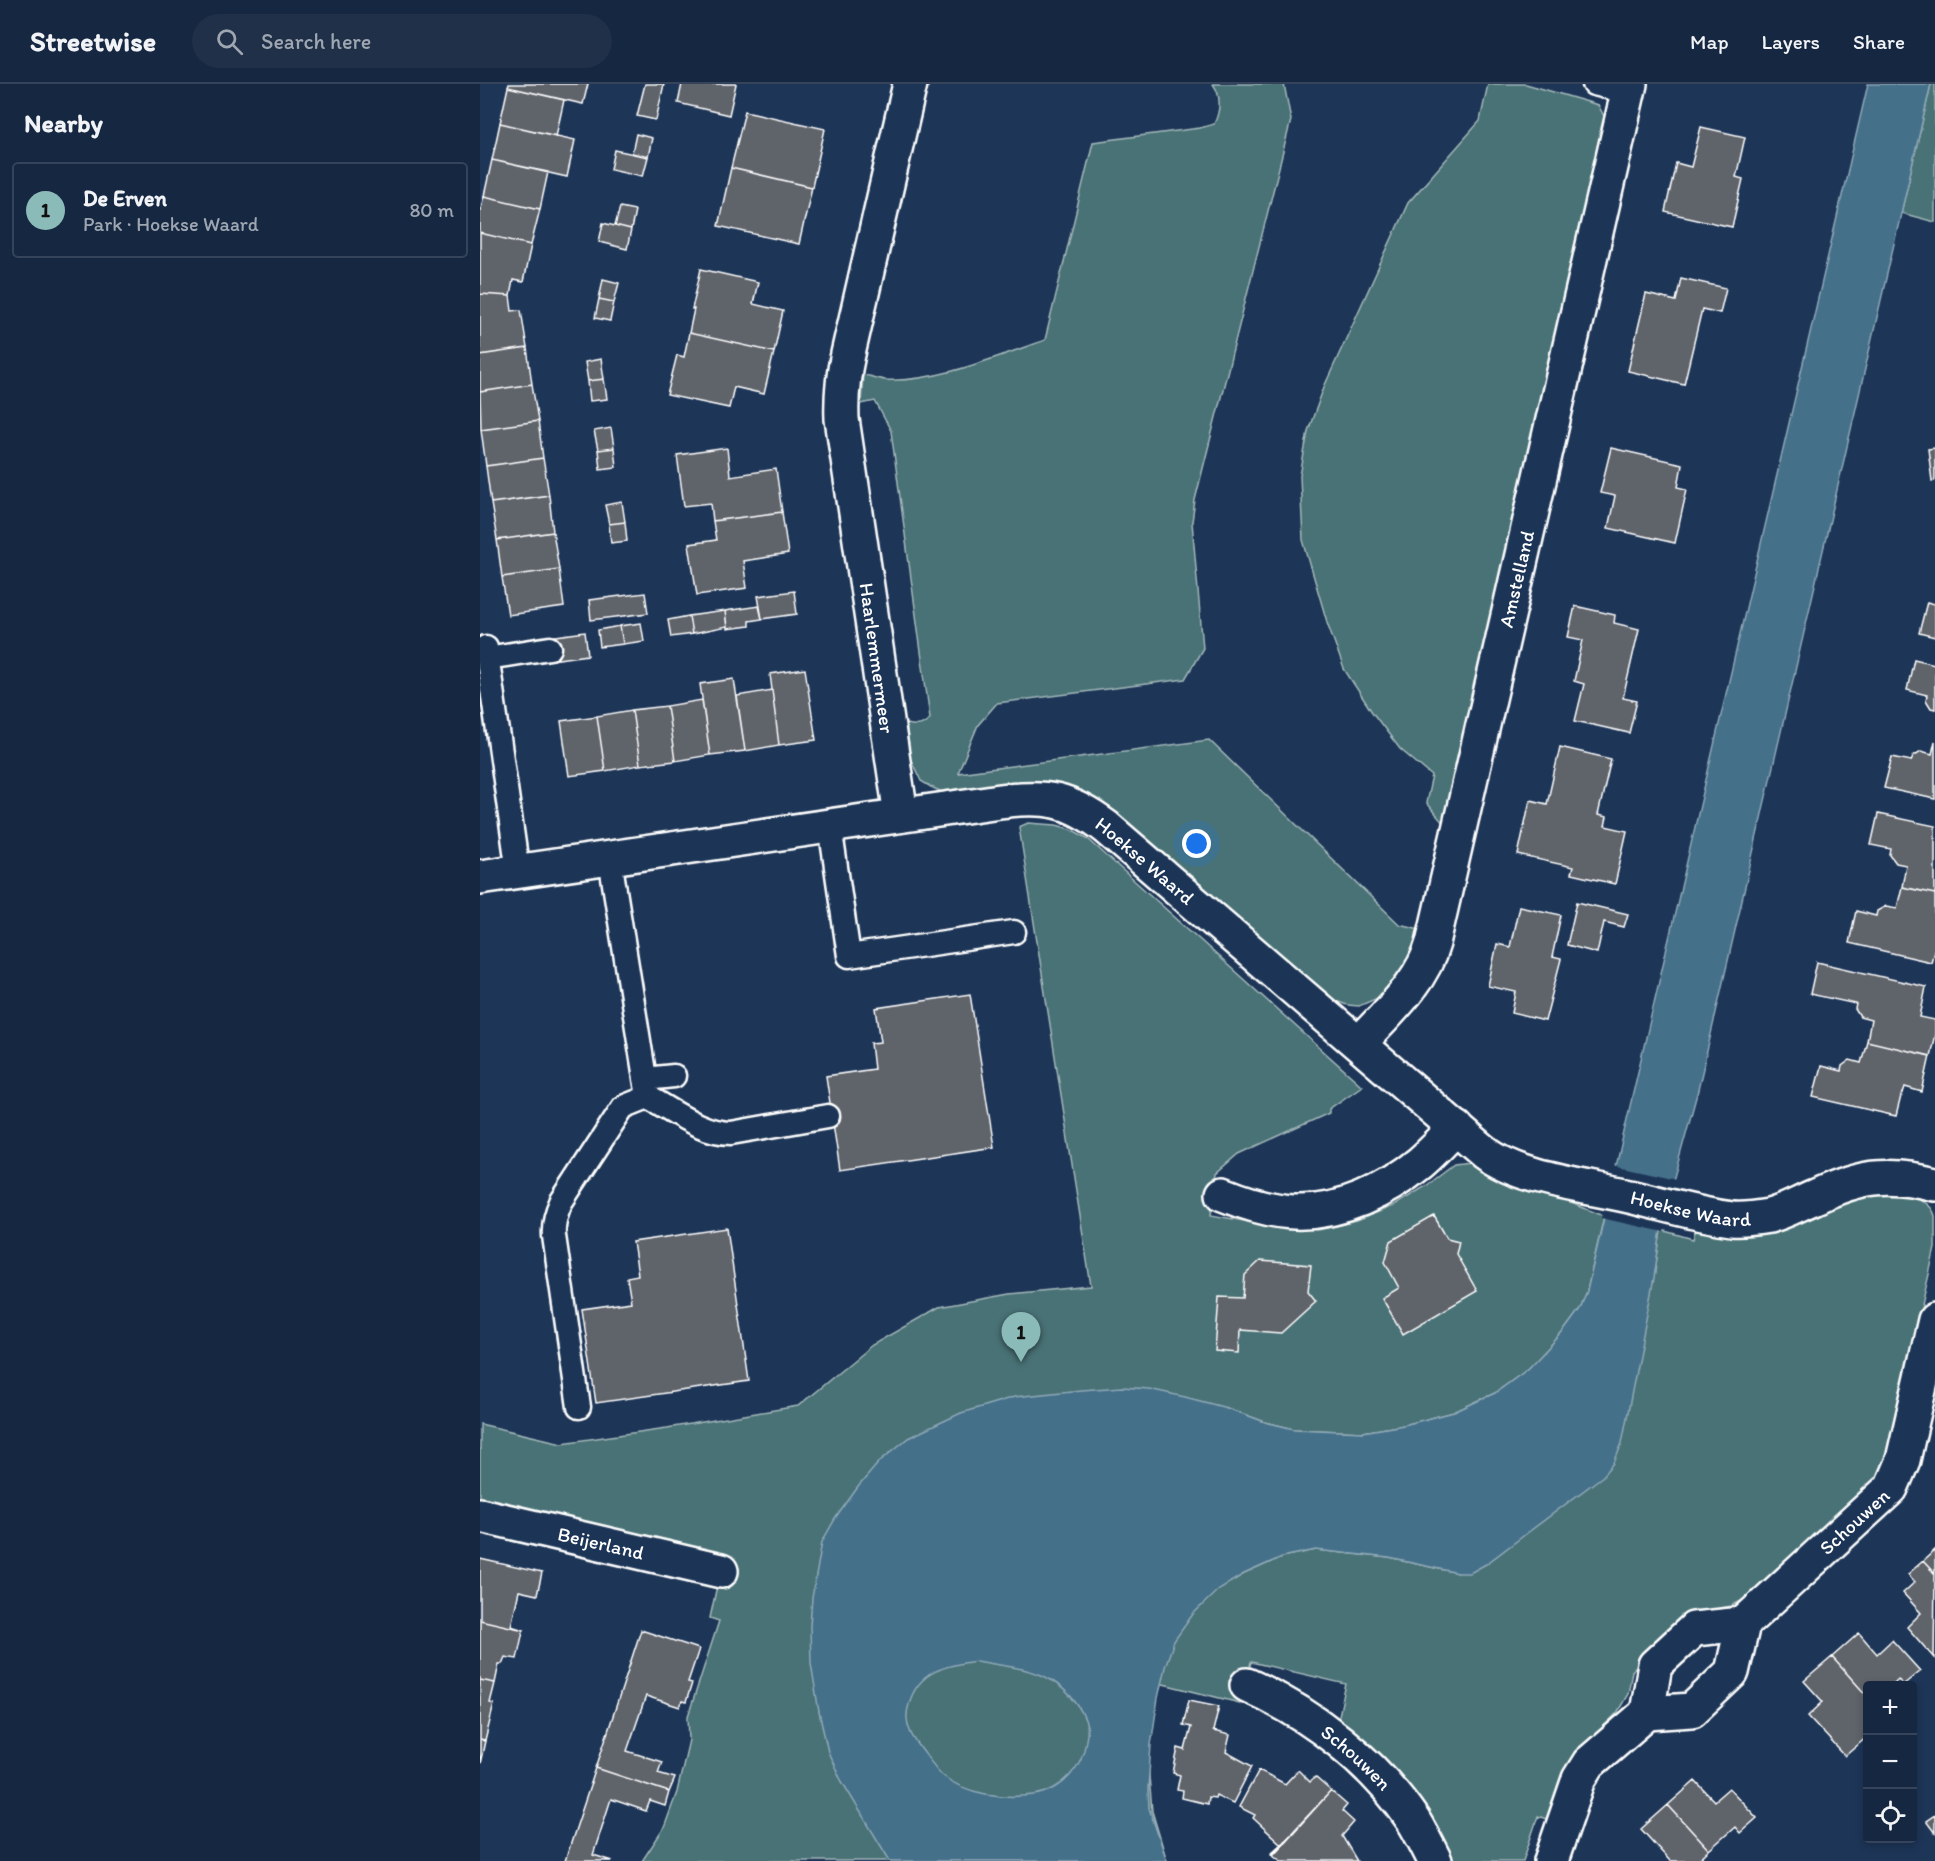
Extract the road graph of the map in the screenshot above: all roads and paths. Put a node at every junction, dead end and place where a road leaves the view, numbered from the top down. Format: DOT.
graph roads {
  1 [pos="910,84"];
  2 [pos="1594,84"];
  3 [pos="1628,88"];
  4 [pos="550,648"];
  5 [pos="901,815"];
  6 [pos="830,826"];
  7 [pos="610,859"];
  8 [pos="518,872"];
  9 [pos="480,877"];
  10 [pos="1014,932"];
  11 [pos="1359,1044"];
  12 [pos="674,1076"];
  13 [pos="647,1088"];
  14 [pos="828,1116"];
  15 [pos="1457,1128"];
  16 [pos="1935,1184"];
  17 [pos="1223,1194"];
  18 [pos="1935,1320"];
  19 [pos="579,1407"];
  20 [pos="480,1515"];
  21 [pos="722,1571"];
  22 [pos="1743,1624"];
  23 [pos="1247,1685"];
  24 [pos="1647,1713"];
  25 [pos="1435,1861"];
  26 [pos="1551,1861"];
  1 -- 5 [label="street, Haarlemmermeer"];
  2 -- 3 [label="lane, Amstelland"];
  3 -- 11 [label="street, Amstelland"];
  4 -- 8 [label="lane"];
  5 -- 6 [label="street"];
  5 -- 11 [label="street, Hoekse Waard"];
  6 -- 7 [label="street"];
  6 -- 10 [label="lane"];
  7 -- 8 [label="street"];
  7 -- 13 [label="lane"];
  8 -- 9 [label="street"];
  11 -- 15 [label="street, Hoekse Waard"];
  12 -- 13 [label="lane"];
  13 -- 14 [label="lane"];
  13 -- 19 [label="lane"];
  15 -- 16 [label="street, Hoekse Waard"];
  15 -- 17 [label="street"];
  18 -- 22 [label="street, Schouwen"];
  20 -- 21 [label="street, Beijerland"];
  22 -- 24 [label="street"];
  22 -- 24 [label="street"];
  23 -- 25 [label="street, Schouwen"];
  24 -- 26 [label="street"];
}
